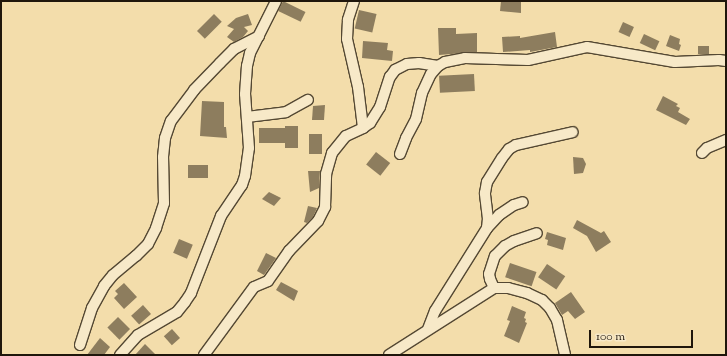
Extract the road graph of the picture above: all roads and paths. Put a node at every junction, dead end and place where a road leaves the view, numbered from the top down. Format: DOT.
graph roads {
  1 [pos="276,1"];
  2 [pos="354,1"];
  3 [pos="259,36"];
  4 [pos="726,61"];
  5 [pos="438,66"];
  6 [pos="308,100"];
  7 [pos="247,117"];
  8 [pos="363,128"];
  9 [pos="573,132"];
  10 [pos="726,140"];
  11 [pos="702,153"];
  12 [pos="400,154"];
  13 [pos="522,202"];
  14 [pos="487,228"];
  15 [pos="537,233"];
  16 [pos="494,288"];
  17 [pos="428,329"];
  18 [pos="80,344"];
  19 [pos="120,355"];
  20 [pos="204,355"];
  21 [pos="389,355"];
  22 [pos="565,355"];
  1 -- 3 [label="street"];
  2 -- 8 [label="street"];
  3 -- 7 [label="street"];
  3 -- 18 [label="street"];
  4 -- 5 [label="street"];
  5 -- 8 [label="street"];
  5 -- 12 [label="street"];
  6 -- 7 [label="street"];
  7 -- 19 [label="street"];
  8 -- 20 [label="street"];
  9 -- 14 [label="street"];
  10 -- 11 [label="street"];
  13 -- 14 [label="street"];
  14 -- 17 [label="street"];
  15 -- 16 [label="street"];
  16 -- 17 [label="street"];
  16 -- 22 [label="street"];
  17 -- 21 [label="street"];
}
